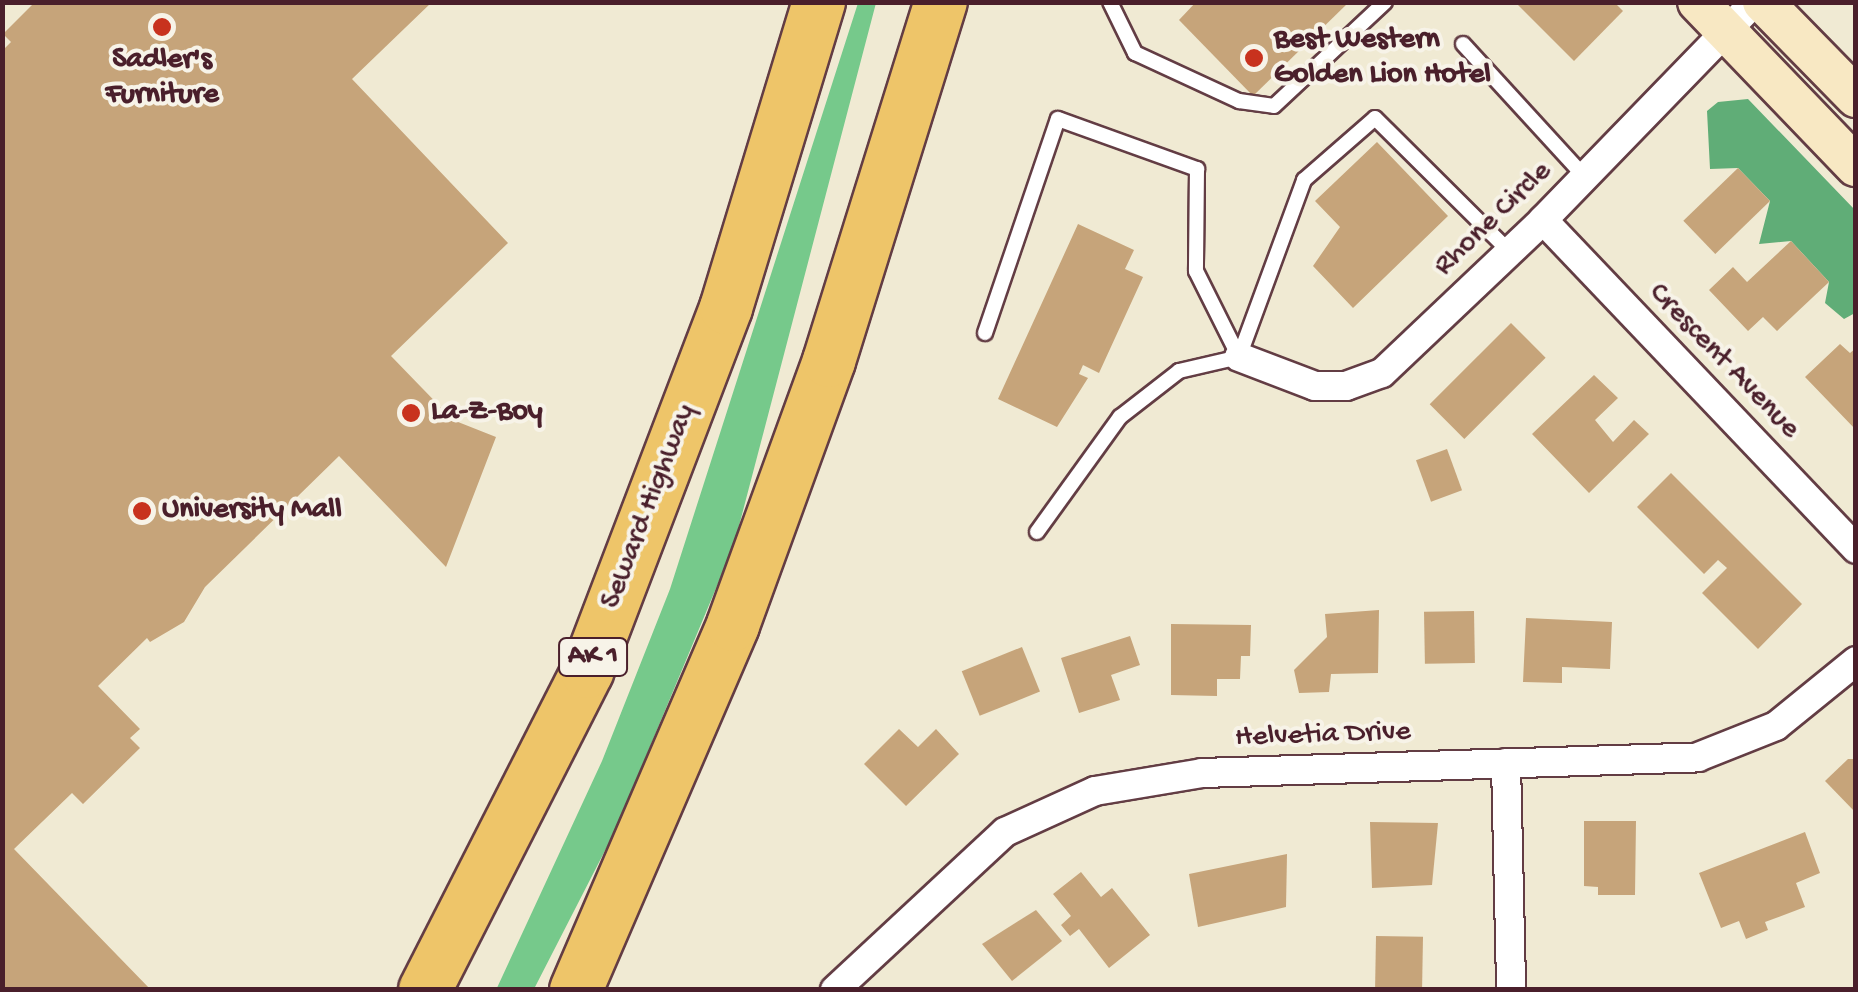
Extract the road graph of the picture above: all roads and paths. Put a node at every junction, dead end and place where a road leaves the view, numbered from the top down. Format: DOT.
graph roads {
  1 [pos="819,2"];
  2 [pos="940,2"];
  3 [pos="1110,2"];
  4 [pos="1385,2"];
  5 [pos="1698,2"];
  6 [pos="1754,2"];
  7 [pos="1763,2"];
  8 [pos="1726,31"];
  9 [pos="1462,44"];
  10 [pos="1856,97"];
  11 [pos="1856,166"];
  12 [pos="1585,177"];
  13 [pos="1543,220"];
  14 [pos="1510,252"];
  15 [pos="985,333"];
  16 [pos="1239,358"];
  17 [pos="1038,532"];
  18 [pos="1856,549"];
  19 [pos="1856,661"];
  20 [pos="1506,763"];
  21 [pos="425,990"];
  22 [pos="576,990"];
  23 [pos="835,990"];
  24 [pos="1511,990"];
  1 -- 21 [label="highway, Seward Highway / AK 1"];
  2 -- 22 [label="highway"];
  3 -- 4 [label="lane"];
  5 -- 8 [label="main road"];
  6 -- 8 [label="street, Rhone Circle"];
  7 -- 10 [label="main road"];
  8 -- 11 [label="main road"];
  8 -- 12 [label="street, Rhone Circle"];
  9 -- 12 [label="lane"];
  12 -- 13 [label="street, Rhone Circle"];
  13 -- 14 [label="street, Rhone Circle"];
  13 -- 18 [label="street, Crescent Avenue"];
  14 -- 16 [label="street, Rhone Circle"];
  14 -- 16 [label="lane"];
  15 -- 16 [label="lane"];
  16 -- 17 [label="lane"];
  19 -- 20 [label="street, Helvetia Drive"];
  20 -- 23 [label="street, Helvetia Drive"];
  20 -- 24 [label="street"];
}
